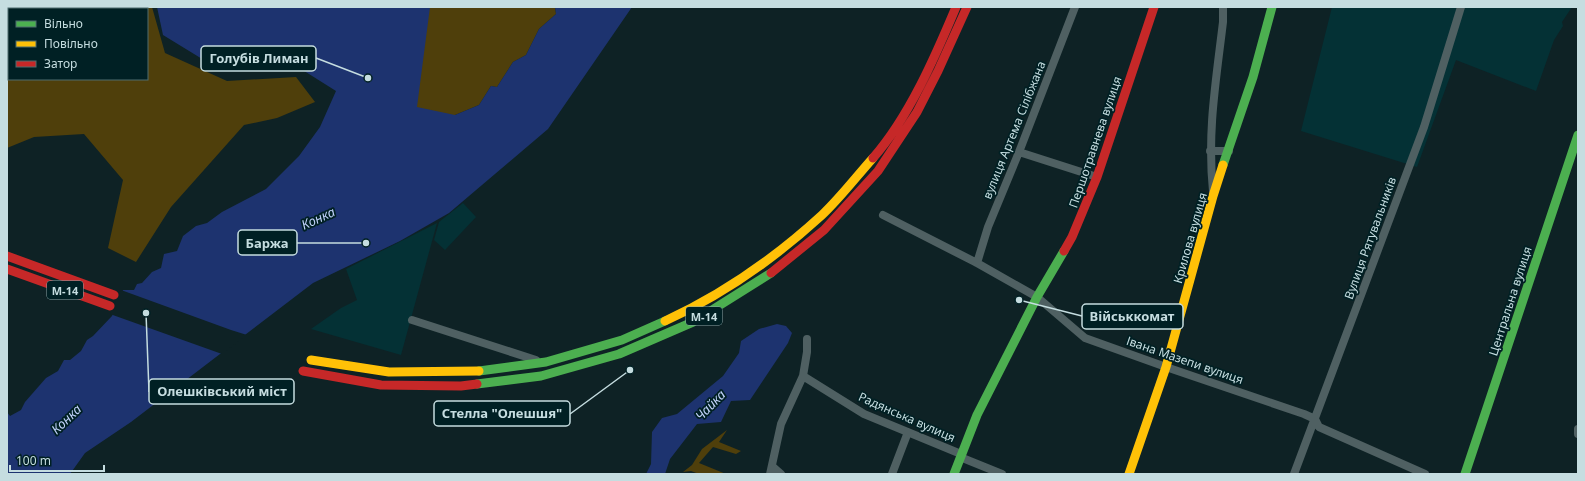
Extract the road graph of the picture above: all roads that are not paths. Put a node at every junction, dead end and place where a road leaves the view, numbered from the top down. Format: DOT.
graph roads {
  1 [pos="956,7"];
  2 [pos="967,7"];
  3 [pos="1075,7"];
  4 [pos="1154,7"];
  5 [pos="1223,7"];
  6 [pos="1272,7"];
  7 [pos="1461,7"];
  8 [pos="1578,135"];
  9 [pos="1210,151"];
  10 [pos="1229,151"];
  11 [pos="1019,152"];
  12 [pos="1097,178"];
  13 [pos="1214,196"];
  14 [pos="883,215"];
  15 [pos="7,256"];
  16 [pos="977,263"];
  17 [pos="7,269"];
  18 [pos="114,295"];
  19 [pos="1037,298"];
  20 [pos="110,306"];
  21 [pos="412,320"];
  22 [pos="807,339"];
  23 [pos="311,360"];
  24 [pos="542,362"];
  25 [pos="1166,367"];
  26 [pos="303,371"];
  27 [pos="803,376"];
  28 [pos="1315,419"];
  29 [pos="1578,429"];
  30 [pos="908,432"];
  31 [pos="1578,434"];
  32 [pos="961,456"];
  33 [pos="772,470"];
  34 [pos="781,474"];
  35 [pos="892,474"];
  36 [pos="954,474"];
  37 [pos="1002,474"];
  38 [pos="1128,474"];
  39 [pos="1294,474"];
  40 [pos="1425,474"];
  41 [pos="1465,474"];
  1 -- 24 [label="main road, М-14"];
  2 -- 26 [label="main road, М-14"];
  3 -- 11 [label="street, вулиця Артема Сілібжана"];
  4 -- 12 [label="main road, Першотравнева вулиця"];
  5 -- 9 [label="street"];
  6 -- 10 [label="main road, Крилова вулиця"];
  7 -- 28 [label="street, Вулиця Рятувальників"];
  8 -- 41 [label="main road, Центральна вулиця"];
  9 -- 10 [label="street"];
  9 -- 13 [label="street"];
  10 -- 13 [label="main road, Крилова вулиця"];
  11 -- 12 [label="street"];
  11 -- 16 [label="street, вулиця Артема Сілібжана"];
  12 -- 19 [label="main road, Першотравнева вулиця"];
  13 -- 25 [label="main road, Крилова вулиця"];
  14 -- 16 [label="street, Івана Мазепи вулиця"];
  15 -- 18 [label="main road, М-14"];
  16 -- 19 [label="street, Івана Мазепи вулиця"];
  17 -- 20 [label="main road, М-14"];
  19 -- 25 [label="street, Івана Мазепи вулиця"];
  19 -- 32 [label="main road, Першотравнева вулиця"];
  21 -- 24 [label="street"];
  22 -- 27 [label="street"];
  23 -- 24 [label="main road, М-14"];
  25 -- 28 [label="street, Івана Мазепи вулиця"];
  25 -- 38 [label="main road, Крилова вулиця"];
  27 -- 30 [label="street, Радянська вулиця"];
  27 -- 33 [label="street"];
  28 -- 39 [label="street, Вулиця Рятувальників"];
  28 -- 40 [label="street, Івана Мазепи вулиця"];
  29 -- 31 [label="street"];
  30 -- 32 [label="street, Радянська вулиця"];
  30 -- 35 [label="street"];
  32 -- 36 [label="main road, Першотравнева вулиця"];
  32 -- 37 [label="street, Радянська вулиця"];
  33 -- 34 [label="street"];
}
